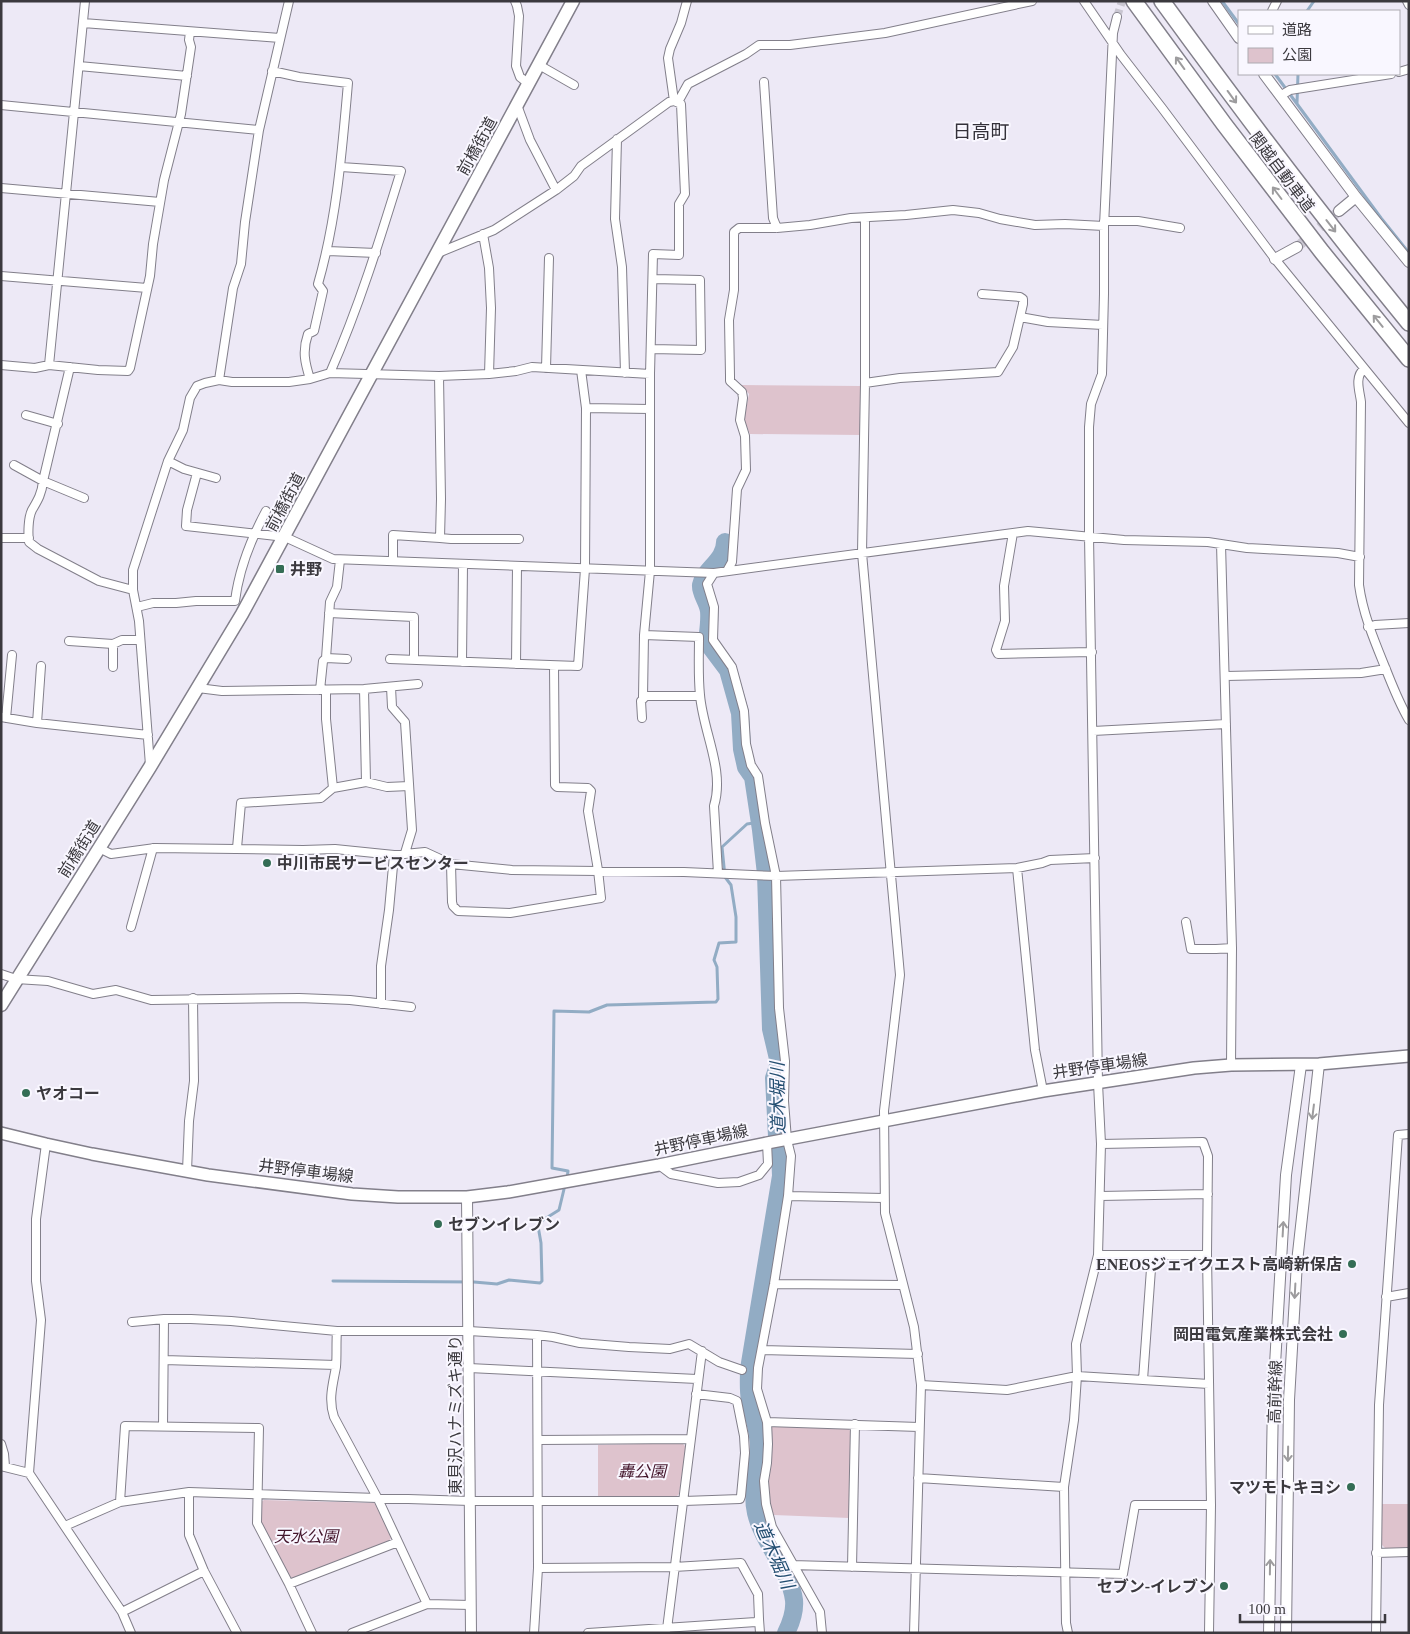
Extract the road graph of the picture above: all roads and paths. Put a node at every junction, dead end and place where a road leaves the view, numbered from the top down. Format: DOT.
graph roads {
  1 [pos="85,1"];
  2 [pos="289,1"];
  3 [pos="515,1"];
  4 [pos="573,1"];
  5 [pos="687,1"];
  6 [pos="1032,1"];
  7 [pos="1084,1"];
  8 [pos="1134,1"];
  9 [pos="1162,1"];
  10 [pos="1213,1"];
  11 [pos="1407,1"];
  12 [pos="1409,5"];
  13 [pos="1118,17"];
  14 [pos="83,23"];
  15 [pos="190,32"];
  16 [pos="1238,37"];
  17 [pos="280,38"];
  18 [pos="1112,44"];
  19 [pos="539,65"];
  20 [pos="79,66"];
  21 [pos="272,71"];
  22 [pos="1265,75"];
  23 [pos="1385,75"];
  24 [pos="187,76"];
  25 [pos="764,82"];
  26 [pos="529,84"];
  27 [pos="574,85"];
  28 [pos="1280,96"];
  29 [pos="676,101"];
  30 [pos="1,105"];
  31 [pos="517,105"];
  32 [pos="74,113"];
  33 [pos="179,122"];
  34 [pos="259,130"];
  35 [pos="617,139"];
  36 [pos="341,167"];
  37 [pos="1,188"];
  38 [pos="556,190"];
  39 [pos="66,193"];
  40 [pos="1356,197"];
  41 [pos="160,202"];
  42 [pos="1338,211"];
  43 [pos="865,218"];
  44 [pos="1104,224"];
  45 [pos="777,228"];
  46 [pos="1180,228"];
  47 [pos="483,234"];
  48 [pos="1297,246"];
  49 [pos="328,251"];
  50 [pos="376,253"];
  51 [pos="437,253"];
  52 [pos="549,258"];
  53 [pos="1275,259"];
  54 [pos="1409,262"];
  55 [pos="1,276"];
  56 [pos="653,279"];
  57 [pos="58,281"];
  58 [pos="147,288"];
  59 [pos="982,294"];
  60 [pos="1020,317"];
  61 [pos="1409,323"];
  62 [pos="1103,325"];
  63 [pos="652,350"];
  64 [pos="1409,359"];
  65 [pos="1,365"];
  66 [pos="49,365"];
  67 [pos="70,367"];
  68 [pos="546,368"];
  69 [pos="1364,369"];
  70 [pos="581,370"];
  71 [pos="330,373"];
  72 [pos="372,373"];
  73 [pos="625,373"];
  74 [pos="489,374"];
  75 [pos="650,374"];
  76 [pos="439,376"];
  77 [pos="310,379"];
  78 [pos="219,380"];
  79 [pos="865,383"];
  80 [pos="586,408"];
  81 [pos="650,409"];
  82 [pos="26,415"];
  83 [pos="1409,423"];
  84 [pos="58,424"];
  85 [pos="168,461"];
  86 [pos="14,465"];
  87 [pos="197,473"];
  88 [pos="216,478"];
  89 [pos="43,481"];
  90 [pos="84,498"];
  91 [pos="266,511"];
  92 [pos="1013,533"];
  93 [pos="255,534"];
  94 [pos="1089,536"];
  95 [pos="285,537"];
  96 [pos="1,538"];
  97 [pos="29,538"];
  98 [pos="440,538"];
  99 [pos="519,540"];
  100 [pos="1221,544"];
  101 [pos="862,553"];
  102 [pos="1360,557"];
  103 [pos="340,560"];
  104 [pos="393,562"];
  105 [pos="463,564"];
  106 [pos="516,566"];
  107 [pos="585,568"];
  108 [pos="650,571"];
  109 [pos="727,571"];
  110 [pos="714,573"];
  111 [pos="237,587"];
  112 [pos="133,590"];
  113 [pos="254,592"];
  114 [pos="137,607"];
  115 [pos="329,613"];
  116 [pos="1409,623"];
  117 [pos="1368,627"];
  118 [pos="644,635"];
  119 [pos="140,640"];
  120 [pos="69,641"];
  121 [pos="113,644"];
  122 [pos="1092,652"];
  123 [pos="12,655"];
  124 [pos="326,658"];
  125 [pos="347,659"];
  126 [pos="390,659"];
  127 [pos="414,660"];
  128 [pos="462,662"];
  129 [pos="516,664"];
  130 [pos="40,666"];
  131 [pos="554,666"];
  132 [pos="113,668"];
  133 [pos="1386,669"];
  134 [pos="1226,676"];
  135 [pos="418,684"];
  136 [pos="391,687"];
  137 [pos="198,688"];
  138 [pos="364,689"];
  139 [pos="323,690"];
  140 [pos="700,696"];
  141 [pos="643,697"];
  142 [pos="3,717"];
  143 [pos="642,718"];
  144 [pos="1409,720"];
  145 [pos="37,723"];
  146 [pos="1226,724"];
  147 [pos="1093,731"];
  148 [pos="148,735"];
  149 [pos="150,767"];
  150 [pos="366,782"];
  151 [pos="410,786"];
  152 [pos="333,788"];
  153 [pos="99,848"];
  154 [pos="153,848"];
  155 [pos="236,848"];
  156 [pos="405,853"];
  157 [pos="394,855"];
  158 [pos="1095,858"];
  159 [pos="451,864"];
  160 [pos="1017,868"];
  161 [pos="598,870"];
  162 [pos="890,872"];
  163 [pos="718,873"];
  164 [pos="776,876"];
  165 [pos="1186,922"];
  166 [pos="131,927"];
  167 [pos="1232,948"];
  168 [pos="1,974"];
  169 [pos="16,979"];
  170 [pos="193,998"];
  171 [pos="381,1004"];
  172 [pos="1,1005"];
  173 [pos="411,1007"];
  174 [pos="1409,1056"];
  175 [pos="1319,1064"];
  176 [pos="1231,1065"];
  177 [pos="1301,1065"];
  178 [pos="1098,1083"];
  179 [pos="1043,1091"];
  180 [pos="884,1122"];
  181 [pos="1,1133"];
  182 [pos="1409,1134"];
  183 [pos="787,1140"];
  184 [pos="767,1143"];
  185 [pos="46,1144"];
  186 [pos="1101,1144"];
  187 [pos="659,1165"];
  188 [pos="188,1171"];
  189 [pos="1208,1194"];
  190 [pos="467,1196"];
  191 [pos="788,1196"];
  192 [pos="1100,1196"];
  193 [pos="884,1198"];
  194 [pos="1098,1255"];
  195 [pos="1152,1255"];
  196 [pos="1207,1255"];
  197 [pos="774,1284"];
  198 [pos="903,1286"];
  199 [pos="1409,1293"];
  200 [pos="1386,1297"];
  201 [pos="164,1319"];
  202 [pos="132,1322"];
  203 [pos="337,1331"];
  204 [pos="469,1331"];
  205 [pos="537,1335"];
  206 [pos="762,1350"];
  207 [pos="702,1351"];
  208 [pos="918,1354"];
  209 [pos="164,1360"];
  210 [pos="336,1365"];
  211 [pos="469,1368"];
  212 [pos="742,1370"];
  213 [pos="537,1372"];
  214 [pos="1078,1376"];
  215 [pos="698,1379"];
  216 [pos="1143,1380"];
  217 [pos="1209,1384"];
  218 [pos="921,1385"];
  219 [pos="696,1394"];
  220 [pos="767,1422"];
  221 [pos="855,1424"];
  222 [pos="162,1426"];
  223 [pos="919,1427"];
  224 [pos="690,1438"];
  225 [pos="538,1440"];
  226 [pos="1,1444"];
  227 [pos="3,1466"];
  228 [pos="29,1473"];
  229 [pos="918,1478"];
  230 [pos="1064,1487"];
  231 [pos="189,1492"];
  232 [pos="256,1494"];
  233 [pos="378,1499"];
  234 [pos="470,1501"];
  235 [pos="538,1501"];
  236 [pos="684,1501"];
  237 [pos="120,1502"];
  238 [pos="1211,1505"];
  239 [pos="65,1526"];
  240 [pos="398,1542"];
  241 [pos="1376,1552"];
  242 [pos="1409,1552"];
  243 [pos="792,1565"];
  244 [pos="674,1566"];
  245 [pos="852,1567"];
  246 [pos="538,1568"];
  247 [pos="916,1569"];
  248 [pos="204,1570"];
  249 [pos="1064,1572"];
  250 [pos="289,1584"];
  251 [pos="427,1604"];
  252 [pos="470,1605"];
  253 [pos="122,1612"];
  254 [pos="759,1619"];
  255 [pos="667,1629"];
  256 [pos="368,1630"];
  257 [pos="640,1631"];
  258 [pos="132,1633"];
  259 [pos="238,1633"];
  260 [pos="312,1633"];
  261 [pos="352,1633"];
  262 [pos="471,1633"];
  263 [pos="534,1633"];
  264 [pos="588,1633"];
  265 [pos="760,1633"];
  266 [pos="822,1633"];
  267 [pos="914,1633"];
  268 [pos="1068,1633"];
  269 [pos="1209,1633"];
  270 [pos="1269,1633"];
  271 [pos="1286,1633"];
  272 [pos="1376,1633"];
  1 -- 14 [label="street"];
  2 -- 17 [label="street"];
  3 -- 26 [label="street"];
  4 -- 19 [label="main road, 前橋街道"];
  5 -- 29 [label="street"];
  6 -- 29 [label="street"];
  7 -- 18 [label="street"];
  64 -- 8 [label="highway, 関越自動車道, one-way"];
  9 -- 61 [label="highway, 関越自動車道, one-way"];
  10 -- 16 [label="street"];
  11 -- 12 [label="street"];
  13 -- 18 [label="street"];
  14 -- 15 [label="street"];
  14 -- 20 [label="street"];
  15 -- 17 [label="street"];
  15 -- 24 [label="street"];
  17 -- 21 [label="street"];
  18 -- 44 [label="street"];
  18 -- 53 [label="street"];
  19 -- 26 [label="main road, 前橋街道"];
  19 -- 27 [label="street"];
  20 -- 24 [label="street"];
  20 -- 32 [label="street"];
  21 -- 34 [label="street"];
  21 -- 36 [label="street"];
  22 -- 28 [label="street"];
  23 -- 28 [label="street"];
  24 -- 33 [label="street"];
  25 -- 45 [label="street"];
  26 -- 31 [label="main road, 前橋街道"];
  28 -- 40 [label="street"];
  29 -- 35 [label="street"];
  29 -- 56 [label="street"];
  30 -- 32 [label="street"];
  31 -- 38 [label="street"];
  31 -- 51 [label="main road, 前橋街道"];
  32 -- 33 [label="street"];
  32 -- 39 [label="street"];
  33 -- 34 [label="street"];
  33 -- 41 [label="street"];
  34 -- 78 [label="street"];
  35 -- 38 [label="street"];
  35 -- 73 [label="street"];
  36 -- 49 [label="street"];
  36 -- 50 [label="street"];
  37 -- 39 [label="street"];
  38 -- 47 [label="street"];
  39 -- 41 [label="street"];
  39 -- 57 [label="street"];
  40 -- 42 [label="street"];
  40 -- 54 [label="street"];
  41 -- 58 [label="street"];
  43 -- 44 [label="street"];
  43 -- 45 [label="street"];
  43 -- 79 [label="street"];
  44 -- 46 [label="street"];
  44 -- 62 [label="street"];
  45 -- 109 [label="street"];
  47 -- 51 [label="street"];
  47 -- 74 [label="street"];
  48 -- 53 [label="street"];
  49 -- 50 [label="street"];
  49 -- 77 [label="street"];
  50 -- 71 [label="street"];
  51 -- 72 [label="main road, 前橋街道"];
  52 -- 68 [label="street"];
  53 -- 69 [label="street"];
  55 -- 57 [label="street"];
  56 -- 63 [label="street"];
  56 -- 63 [label="street"];
  57 -- 58 [label="street"];
  57 -- 66 [label="street"];
  58 -- 67 [label="street"];
  59 -- 60 [label="street"];
  60 -- 62 [label="street"];
  60 -- 79 [label="street"];
  62 -- 94 [label="street"];
  63 -- 75 [label="street"];
  65 -- 66 [label="street"];
  66 -- 67 [label="street"];
  67 -- 84 [label="street"];
  68 -- 70 [label="street"];
  68 -- 74 [label="street"];
  69 -- 83 [label="street"];
  69 -- 102 [label="street"];
  70 -- 73 [label="street"];
  70 -- 80 [label="street"];
  71 -- 72 [label="street"];
  71 -- 77 [label="street"];
  72 -- 76 [label="street"];
  72 -- 95 [label="main road, 前橋街道"];
  73 -- 75 [label="street"];
  74 -- 76 [label="street"];
  75 -- 81 [label="street"];
  76 -- 98 [label="street"];
  77 -- 78 [label="street"];
  78 -- 85 [label="street"];
  79 -- 101 [label="street"];
  80 -- 81 [label="street"];
  80 -- 107 [label="street"];
  81 -- 108 [label="street"];
  82 -- 84 [label="street"];
  84 -- 89 [label="street"];
  85 -- 87 [label="street"];
  85 -- 112 [label="street"];
  86 -- 89 [label="street"];
  87 -- 88 [label="street"];
  87 -- 93 [label="street"];
  89 -- 90 [label="street"];
  89 -- 97 [label="street"];
  91 -- 93 [label="street"];
  92 -- 94 [label="street"];
  92 -- 101 [label="street"];
  92 -- 122 [label="street"];
  93 -- 95 [label="street"];
  93 -- 111 [label="street"];
  94 -- 100 [label="street"];
  94 -- 122 [label="street"];
  95 -- 103 [label="street"];
  95 -- 113 [label="main road, 前橋街道"];
  96 -- 97 [label="street"];
  97 -- 112 [label="street"];
  98 -- 99 [label="street"];
  98 -- 104 [label="street"];
  100 -- 102 [label="street"];
  100 -- 134 [label="street"];
  101 -- 109 [label="street"];
  101 -- 162 [label="street"];
  102 -- 117 [label="street"];
  103 -- 104 [label="street"];
  103 -- 115 [label="street"];
  104 -- 105 [label="street"];
  105 -- 106 [label="street"];
  105 -- 128 [label="street"];
  106 -- 107 [label="street"];
  106 -- 129 [label="street"];
  107 -- 108 [label="street"];
  107 -- 131 [label="street"];
  108 -- 110 [label="street"];
  108 -- 118 [label="street"];
  109 -- 110 [label="street"];
  110 -- 164 [label="street"];
  111 -- 113 [label="street"];
  111 -- 114 [label="street"];
  112 -- 114 [label="street"];
  113 -- 137 [label="main road, 前橋街道"];
  114 -- 119 [label="street"];
  115 -- 124 [label="street"];
  115 -- 127 [label="street"];
  116 -- 117 [label="street"];
  117 -- 133 [label="street"];
  118 -- 140 [label="street"];
  118 -- 141 [label="street"];
  119 -- 121 [label="street"];
  119 -- 148 [label="street"];
  120 -- 121 [label="street"];
  121 -- 132 [label="street"];
  122 -- 147 [label="street"];
  123 -- 142 [label="street"];
  124 -- 125 [label="street"];
  124 -- 139 [label="street"];
  126 -- 127 [label="street"];
  127 -- 128 [label="street"];
  128 -- 129 [label="street"];
  129 -- 131 [label="street"];
  130 -- 145 [label="street"];
  131 -- 161 [label="street"];
  133 -- 134 [label="street"];
  133 -- 144 [label="street"];
  134 -- 146 [label="street"];
  135 -- 136 [label="street"];
  136 -- 138 [label="street"];
  136 -- 151 [label="street"];
  137 -- 139 [label="street"];
  137 -- 149 [label="main road, 前橋街道"];
  138 -- 139 [label="street"];
  138 -- 150 [label="street"];
  139 -- 152 [label="street"];
  140 -- 141 [label="street"];
  140 -- 163 [label="street"];
  141 -- 143 [label="street"];
  142 -- 145 [label="street"];
  145 -- 148 [label="street"];
  146 -- 147 [label="street"];
  146 -- 167 [label="street"];
  147 -- 158 [label="street"];
  148 -- 149 [label="street"];
  149 -- 153 [label="main road, 前橋街道"];
  150 -- 151 [label="street"];
  150 -- 152 [label="street"];
  151 -- 156 [label="street"];
  152 -- 155 [label="street"];
  153 -- 154 [label="street"];
  153 -- 169 [label="main road, 前橋街道"];
  154 -- 155 [label="street"];
  154 -- 166 [label="street"];
  155 -- 157 [label="street"];
  156 -- 157 [label="street"];
  156 -- 159 [label="street"];
  157 -- 171 [label="street"];
  158 -- 160 [label="street"];
  158 -- 178 [label="street"];
  159 -- 161 [label="street"];
  159 -- 161 [label="street"];
  160 -- 162 [label="street"];
  160 -- 179 [label="street"];
  161 -- 163 [label="street"];
  162 -- 164 [label="street"];
  162 -- 180 [label="street"];
  163 -- 164 [label="street"];
  164 -- 183 [label="street"];
  165 -- 167 [label="street"];
  167 -- 176 [label="street"];
  168 -- 169 [label="street"];
  169 -- 170 [label="street"];
  169 -- 172 [label="main road, 前橋街道"];
  170 -- 171 [label="street"];
  170 -- 188 [label="street"];
  171 -- 173 [label="street"];
  174 -- 175 [label="main road, 井野停車場線"];
  175 -- 177 [label="main road, 井野停車場線"];
  175 -- 271 [label="street, 高前幹線, one-way"];
  176 -- 177 [label="main road, 井野停車場線"];
  176 -- 178 [label="main road, 井野停車場線"];
  270 -- 177 [label="street, 高前幹線, one-way"];
  178 -- 179 [label="main road, 井野停車場線"];
  178 -- 186 [label="street"];
  179 -- 180 [label="main road, 井野停車場線"];
  180 -- 183 [label="main road, 井野停車場線"];
  180 -- 193 [label="street"];
  181 -- 185 [label="main road, 井野停車場線"];
  182 -- 200 [label="street"];
  183 -- 184 [label="main road, 井野停車場線"];
  183 -- 191 [label="street"];
  184 -- 187 [label="main road, 井野停車場線"];
  184 -- 187 [label="street"];
  185 -- 188 [label="main road, 井野停車場線"];
  185 -- 228 [label="street"];
  186 -- 189 [label="street"];
  186 -- 192 [label="street"];
  187 -- 190 [label="main road, 井野停車場線"];
  188 -- 190 [label="main road, 井野停車場線"];
  189 -- 192 [label="street"];
  189 -- 196 [label="street"];
  190 -- 204 [label="street, 東貝沢ハナミズキ通り"];
  191 -- 193 [label="street"];
  191 -- 197 [label="street"];
  192 -- 194 [label="street"];
  193 -- 198 [label="street"];
  194 -- 195 [label="street"];
  194 -- 214 [label="street"];
  195 -- 196 [label="street"];
  195 -- 216 [label="street"];
  196 -- 217 [label="street"];
  197 -- 198 [label="street"];
  197 -- 206 [label="street"];
  198 -- 208 [label="street"];
  199 -- 200 [label="street"];
  200 -- 241 [label="street"];
  201 -- 202 [label="street"];
  201 -- 203 [label="street"];
  201 -- 209 [label="street"];
  203 -- 204 [label="street"];
  203 -- 210 [label="street"];
  204 -- 205 [label="street"];
  204 -- 211 [label="street, 東貝沢ハナミズキ通り"];
  205 -- 207 [label="street"];
  205 -- 213 [label="street"];
  206 -- 208 [label="street"];
  206 -- 220 [label="street"];
  207 -- 212 [label="street"];
  207 -- 215 [label="street"];
  208 -- 218 [label="street"];
  209 -- 210 [label="street"];
  209 -- 222 [label="street"];
  210 -- 233 [label="street"];
  211 -- 213 [label="street"];
  211 -- 234 [label="street, 東貝沢ハナミズキ通り"];
  213 -- 215 [label="street"];
  213 -- 225 [label="street"];
  214 -- 216 [label="street"];
  214 -- 218 [label="street"];
  214 -- 230 [label="street"];
  215 -- 219 [label="street"];
  216 -- 217 [label="street"];
  217 -- 238 [label="street"];
  218 -- 223 [label="street"];
  219 -- 224 [label="street"];
  219 -- 236 [label="street"];
  220 -- 221 [label="street"];
  220 -- 243 [label="street"];
  221 -- 223 [label="street"];
  221 -- 245 [label="street"];
  222 -- 232 [label="street"];
  222 -- 237 [label="street"];
  223 -- 229 [label="street"];
  224 -- 225 [label="street"];
  224 -- 236 [label="street"];
  225 -- 235 [label="street"];
  226 -- 227 [label="street"];
  227 -- 228 [label="street"];
  228 -- 239 [label="street"];
  229 -- 230 [label="street"];
  229 -- 247 [label="street"];
  230 -- 249 [label="street"];
  231 -- 232 [label="street"];
  231 -- 237 [label="street"];
  231 -- 248 [label="street"];
  232 -- 233 [label="street"];
  232 -- 250 [label="street"];
  233 -- 234 [label="street"];
  233 -- 240 [label="street"];
  234 -- 235 [label="street"];
  234 -- 252 [label="street, 東貝沢ハナミズキ通り"];
  235 -- 236 [label="street"];
  235 -- 246 [label="street"];
  236 -- 244 [label="street"];
  237 -- 239 [label="street"];
  238 -- 249 [label="street"];
  238 -- 269 [label="street"];
  239 -- 253 [label="street"];
  240 -- 250 [label="street"];
  240 -- 251 [label="street"];
  241 -- 242 [label="street"];
  241 -- 272 [label="street"];
  243 -- 245 [label="street"];
  243 -- 266 [label="street"];
  244 -- 246 [label="street"];
  244 -- 254 [label="street"];
  244 -- 255 [label="street"];
  245 -- 247 [label="street"];
  246 -- 263 [label="street"];
  247 -- 249 [label="street"];
  247 -- 267 [label="street"];
  248 -- 253 [label="street"];
  248 -- 259 [label="street"];
  249 -- 268 [label="street"];
  250 -- 260 [label="street"];
  251 -- 252 [label="street"];
  251 -- 256 [label="street"];
  252 -- 262 [label="street, 東貝沢ハナミズキ通り"];
  253 -- 258 [label="street"];
  254 -- 255 [label="street"];
  254 -- 265 [label="street"];
  255 -- 257 [label="street"];
  256 -- 261 [label="street"];
  257 -- 264 [label="street"];
}
